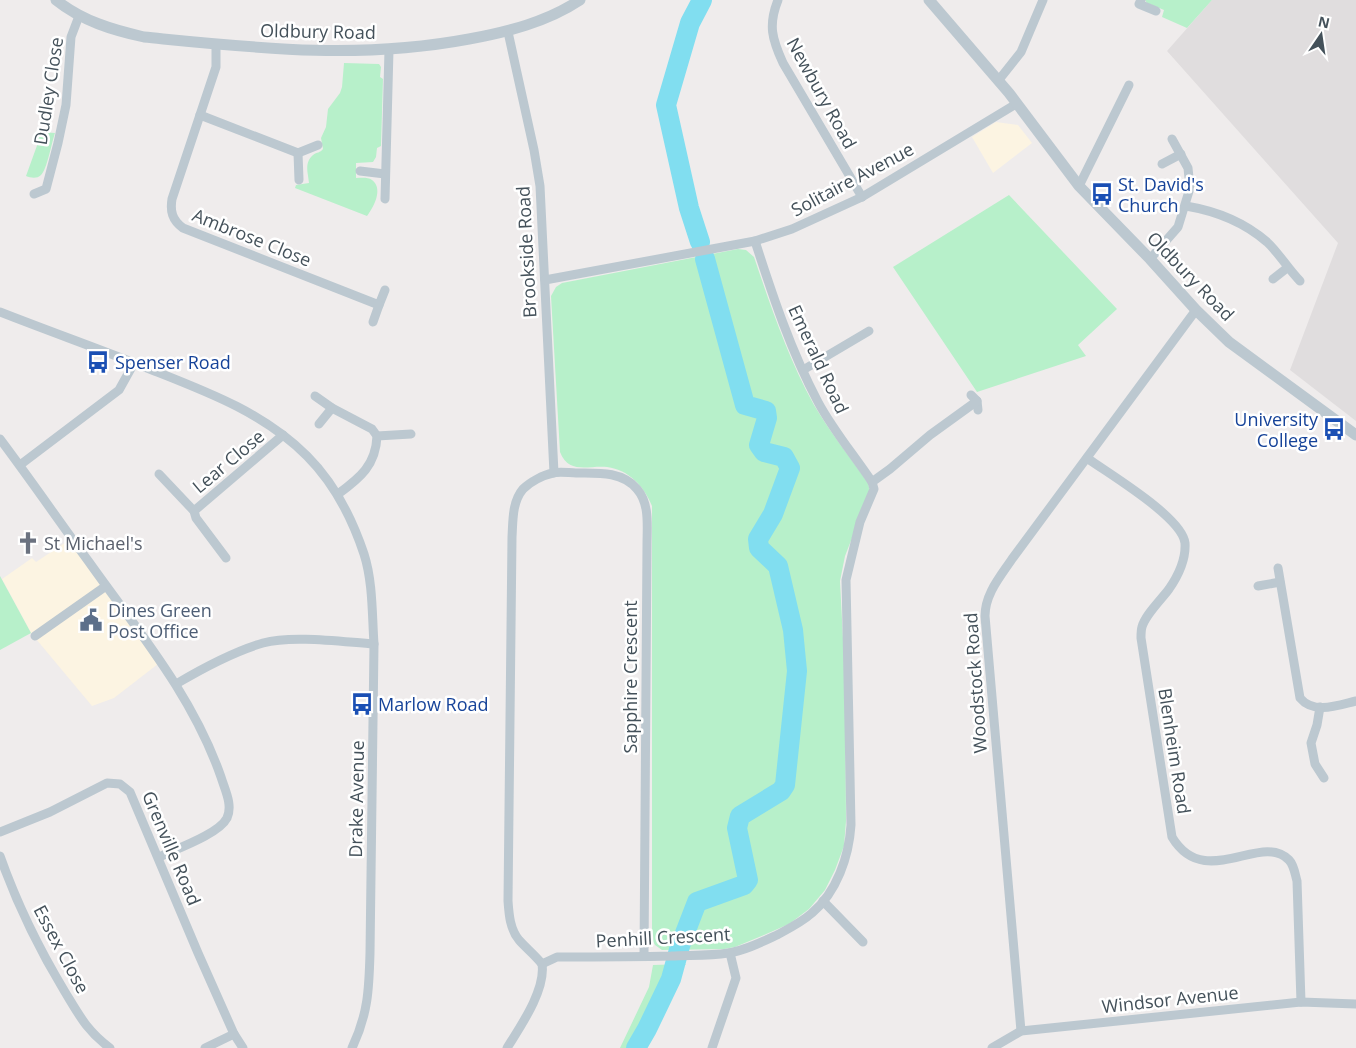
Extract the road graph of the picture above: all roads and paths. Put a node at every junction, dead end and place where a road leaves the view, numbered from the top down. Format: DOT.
graph roads {
  1 [pos="56,0"];
  2 [pos="580,0"];
  3 [pos="778,0"];
  4 [pos="929,0"];
  5 [pos="1043,0"];
  6 [pos="1141,0"];
  7 [pos="1156,11"];
  8 [pos="79,16"];
  9 [pos="508,32"];
  10 [pos="216,44"];
  11 [pos="389,50"];
  12 [pos="998,82"];
  13 [pos="1129,85"];
  14 [pos="1016,104"];
  15 [pos="200,115"];
  16 [pos="1172,139"];
  17 [pos="318,145"];
  18 [pos="298,153"];
  19 [pos="1182,154"];
  20 [pos="1162,164"];
  21 [pos="360,171"];
  22 [pos="385,174"];
  23 [pos="299,180"];
  24 [pos="1079,186"];
  25 [pos="34,194"];
  26 [pos="862,197"];
  27 [pos="384,199"];
  28 [pos="1186,206"];
  29 [pos="755,241"];
  30 [pos="1150,259"];
  31 [pos="1287,268"];
  32 [pos="1273,279"];
  33 [pos="545,280"];
  34 [pos="1300,281"];
  35 [pos="385,290"];
  36 [pos="379,305"];
  37 [pos="1196,310"];
  38 [pos="0,312"];
  39 [pos="373,322"];
  40 [pos="869,331"];
  41 [pos="134,363"];
  42 [pos="803,370"];
  43 [pos="315,396"];
  44 [pos="975,402"];
  45 [pos="332,408"];
  46 [pos="319,424"];
  47 [pos="411,434"];
  48 [pos="283,435"];
  49 [pos="1356,435"];
  50 [pos="377,436"];
  51 [pos="0,438"];
  52 [pos="1087,458"];
  53 [pos="20,465"];
  54 [pos="554,473"];
  55 [pos="159,474"];
  56 [pos="872,482"];
  57 [pos="338,494"];
  58 [pos="194,511"];
  59 [pos="226,558"];
  60 [pos="1278,568"];
  61 [pos="1280,582"];
  62 [pos="106,586"];
  63 [pos="1258,586"];
  64 [pos="35,636"];
  65 [pos="374,644"];
  66 [pos="176,684"];
  67 [pos="1356,701"];
  68 [pos="1320,707"];
  69 [pos="1324,778"];
  70 [pos="0,832"];
  71 [pos="0,856"];
  72 [pos="159,856"];
  73 [pos="823,901"];
  74 [pos="863,942"];
  75 [pos="730,953"];
  76 [pos="644,956"];
  77 [pos="542,964"];
  78 [pos="1301,1002"];
  79 [pos="1356,1004"];
  80 [pos="1021,1031"];
  81 [pos="234,1034"];
  82 [pos="110,1048"];
  83 [pos="205,1048"];
  84 [pos="243,1048"];
  85 [pos="352,1048"];
  86 [pos="507,1048"];
  87 [pos="712,1048"];
  88 [pos="992,1048"];
  1 -- 8 [label="street, Oldbury Road"];
  2 -- 9 [label="street, Oldbury Road"];
  3 -- 26 [label="street, Newbury Road"];
  4 -- 12 [label="street, Oldbury Road"];
  5 -- 12 [label="street"];
  6 -- 7 [label="street"];
  8 -- 10 [label="street, Oldbury Road"];
  8 -- 25 [label="street, Dudley Close"];
  9 -- 11 [label="street, Oldbury Road"];
  9 -- 33 [label="street, Brookside Road"];
  10 -- 11 [label="street, Oldbury Road"];
  10 -- 15 [label="street, Ambrose Close"];
  11 -- 22 [label="street"];
  12 -- 14 [label="street, Oldbury Road"];
  13 -- 24 [label="street"];
  14 -- 24 [label="street, Oldbury Road"];
  14 -- 26 [label="street, Solitaire Avenue"];
  15 -- 18 [label="street"];
  15 -- 36 [label="street, Ambrose Close"];
  16 -- 19 [label="street"];
  17 -- 18 [label="street"];
  18 -- 23 [label="street"];
  19 -- 20 [label="street"];
  19 -- 28 [label="street"];
  21 -- 22 [label="street"];
  22 -- 27 [label="street"];
  24 -- 30 [label="street, Oldbury Road"];
  26 -- 29 [label="street, Solitaire Avenue"];
  28 -- 30 [label="street"];
  28 -- 31 [label="street"];
  29 -- 33 [label="street, Solitaire Avenue"];
  29 -- 42 [label="street, Emerald Road"];
  30 -- 37 [label="street, Oldbury Road"];
  31 -- 32 [label="street"];
  31 -- 34 [label="street"];
  33 -- 54 [label="street, Brookside Road"];
  35 -- 36 [label="street"];
  36 -- 39 [label="street"];
  37 -- 49 [label="street, Oldbury Road"];
  37 -- 52 [label="street, Woodstock Road"];
  38 -- 41 [label="street, Drake Avenue"];
  40 -- 42 [label="street"];
  41 -- 48 [label="street, Drake Avenue"];
  41 -- 53 [label="street"];
  42 -- 56 [label="street, Emerald Road"];
  43 -- 45 [label="street"];
  44 -- 56 [label="street"];
  45 -- 46 [label="street"];
  45 -- 50 [label="street"];
  47 -- 50 [label="street"];
  48 -- 57 [label="street, Drake Avenue"];
  48 -- 58 [label="street, Lear Close"];
  50 -- 57 [label="street"];
  51 -- 53 [label="street"];
  52 -- 78 [label="street, Blenheim Road"];
  52 -- 80 [label="street, Woodstock Road"];
  53 -- 62 [label="street"];
  54 -- 76 [label="street, Sapphire Crescent"];
  54 -- 77 [label="street"];
  55 -- 58 [label="street, Lear Close"];
  56 -- 73 [label="street, Penhill Crescent"];
  57 -- 65 [label="street, Drake Avenue"];
  58 -- 59 [label="street, Lear Close"];
  60 -- 61 [label="street"];
  61 -- 63 [label="street"];
  61 -- 68 [label="street"];
  62 -- 64 [label="street"];
  62 -- 66 [label="street"];
  65 -- 66 [label="street"];
  65 -- 85 [label="street, Drake Avenue"];
  66 -- 72 [label="street"];
  67 -- 68 [label="street"];
  68 -- 69 [label="street"];
  70 -- 72 [label="street, Grenville Road"];
  71 -- 82 [label="street, Essex Close"];
  72 -- 81 [label="street, Grenville Road"];
  73 -- 74 [label="street"];
  73 -- 75 [label="street, Penhill Crescent"];
  75 -- 76 [label="street, Penhill Crescent"];
  75 -- 87 [label="street"];
  76 -- 77 [label="street, Penhill Crescent"];
  77 -- 86 [label="street"];
  78 -- 79 [label="street, Windsor Avenue"];
  78 -- 80 [label="street, Windsor Avenue"];
  80 -- 88 [label="street, Windsor Avenue"];
  81 -- 83 [label="street"];
  81 -- 84 [label="street, Grenville Road"];
}
